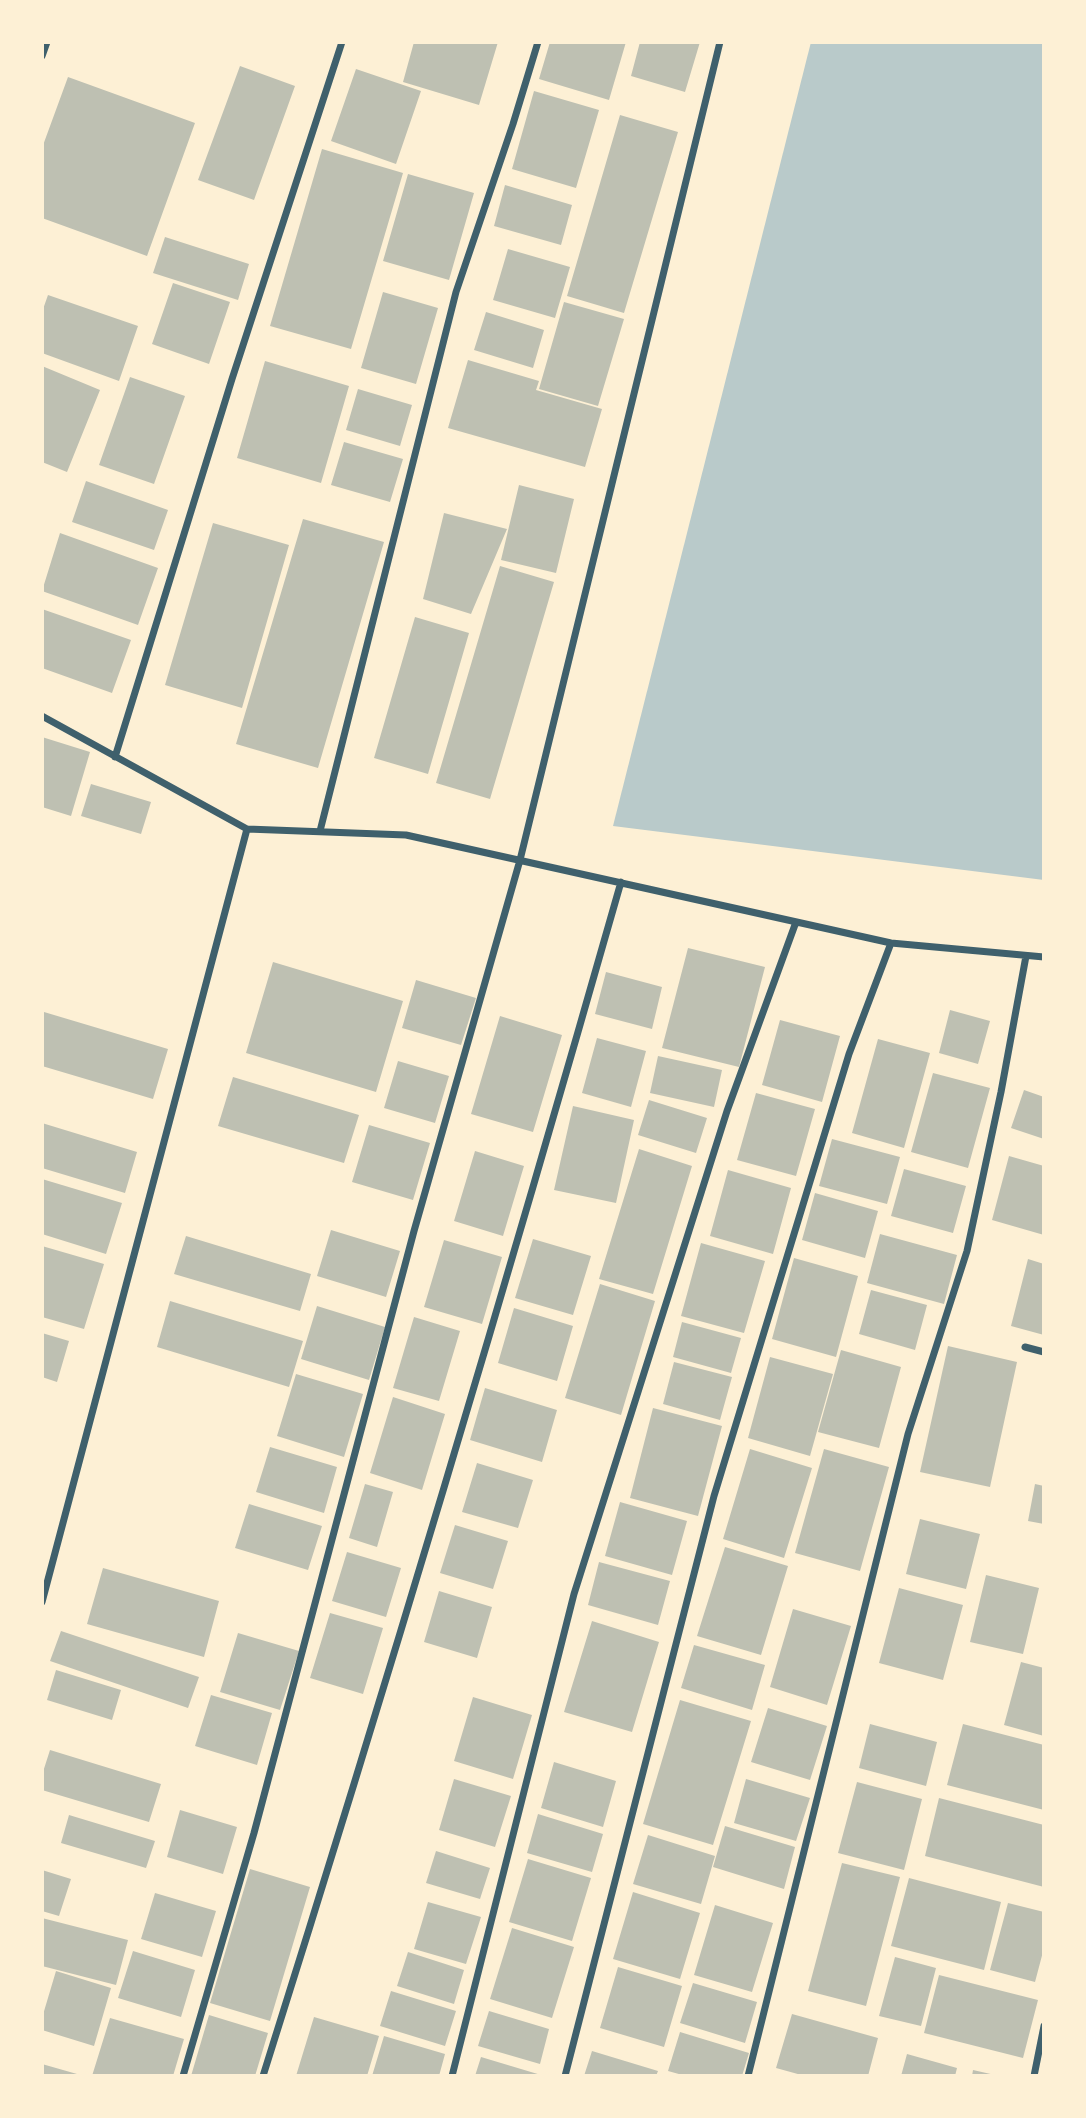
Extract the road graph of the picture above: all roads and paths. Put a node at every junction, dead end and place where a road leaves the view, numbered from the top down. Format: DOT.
graph roads {
  1 [pos="47,42"];
  2 [pos="342,42"];
  3 [pos="538,42"];
  4 [pos="720,42"];
  5 [pos="42,56"];
  6 [pos="42,716"];
  7 [pos="115,757"];
  8 [pos="247,829"];
  9 [pos="320,831"];
  10 [pos="520,860"];
  11 [pos="621,882"];
  12 [pos="796,922"];
  13 [pos="891,943"];
  14 [pos="1026,956"];
  15 [pos="1044,957"];
  16 [pos="1025,1347"];
  17 [pos="1044,1352"];
  18 [pos="42,1602"];
  19 [pos="1044,2026"];
  20 [pos="183,2076"];
  21 [pos="263,2076"];
  22 [pos="452,2076"];
  23 [pos="565,2076"];
  24 [pos="748,2076"];
  25 [pos="1034,2076"];
  1 -- 5 [label="street"];
  2 -- 7 [label="street"];
  3 -- 9 [label="street"];
  4 -- 10 [label="street"];
  6 -- 7 [label="street"];
  7 -- 8 [label="street"];
  8 -- 9 [label="street"];
  8 -- 18 [label="street"];
  9 -- 10 [label="street"];
  10 -- 11 [label="street"];
  10 -- 20 [label="street"];
  11 -- 12 [label="street"];
  11 -- 21 [label="street"];
  12 -- 13 [label="street"];
  12 -- 22 [label="street"];
  13 -- 14 [label="street"];
  13 -- 23 [label="street"];
  14 -- 15 [label="street"];
  14 -- 24 [label="street"];
  16 -- 17 [label="street"];
  19 -- 25 [label="street"];
}
